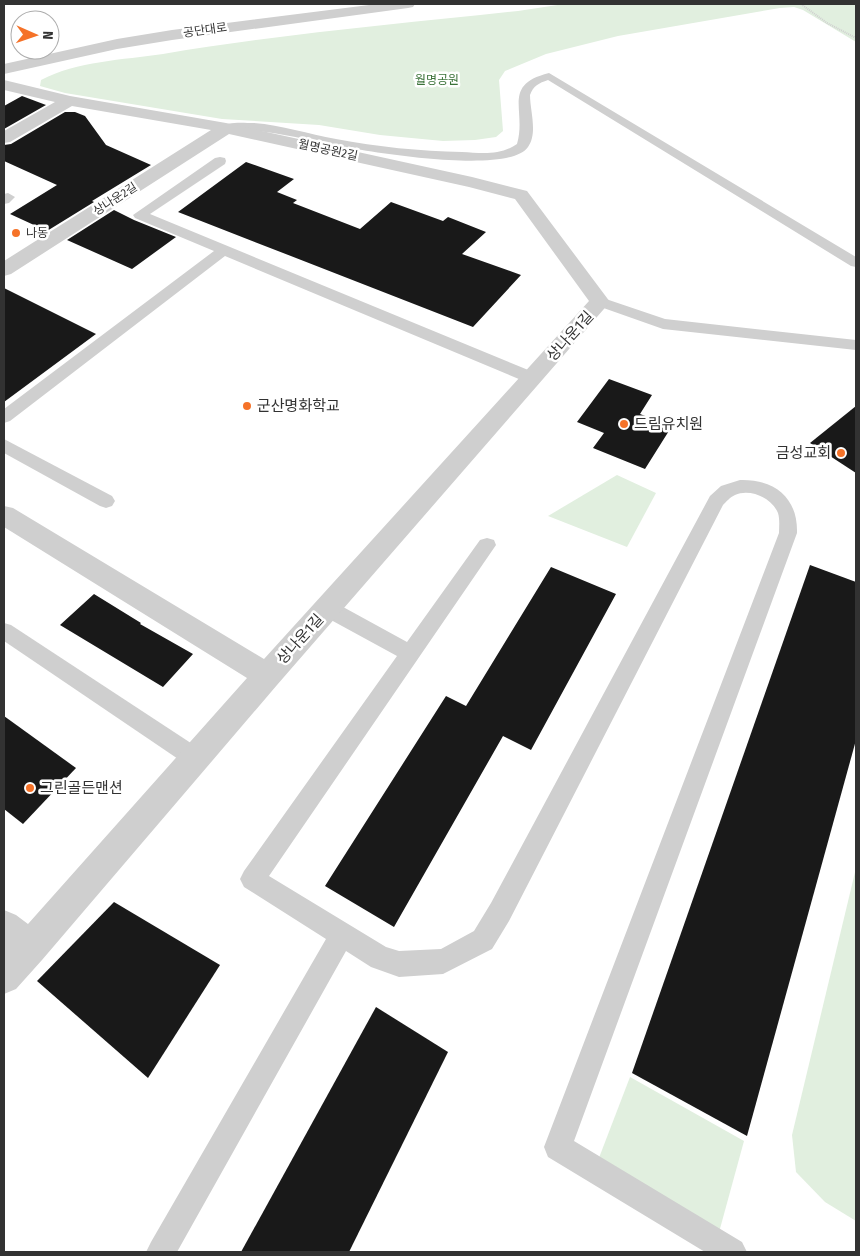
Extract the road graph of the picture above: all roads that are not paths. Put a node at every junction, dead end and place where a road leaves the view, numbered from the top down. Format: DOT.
graph roads {
  1 [pos="316,4"];
  2 [pos="408,4"];
  3 [pos="60,42"];
  4 [pos="4,69"];
  5 [pos="4,85"];
  6 [pos="70,101"];
  7 [pos="226,128"];
  8 [pos="4,138"];
  9 [pos="220,161"];
  10 [pos="224,250"];
  11 [pos="856,263"];
  12 [pos="4,270"];
  13 [pos="600,302"];
  14 [pos="856,345"];
  15 [pos="532,378"];
  16 [pos="4,417"];
  17 [pos="4,445"];
  18 [pos="106,501"];
  19 [pos="4,516"];
  20 [pos="487,544"];
  21 [pos="327,608"];
  22 [pos="4,631"];
  23 [pos="410,654"];
  24 [pos="267,676"];
  25 [pos="195,758"];
  26 [pos="4,927"];
  27 [pos="342,935"];
  28 [pos="30,948"];
  29 [pos="4,977"];
  30 [pos="161,1252"];
  31 [pos="732,1252"];
  1 -- 3 [label="street, 공단대로"];
  2 -- 4 [label="street, 공단대로"];
  5 -- 6 [label="street, 월명공원2길"];
  6 -- 7 [label="street, 월명공원2길"];
  6 -- 8 [label="street"];
  7 -- 11 [label="lane"];
  7 -- 12 [label="street, 상나운2길"];
  7 -- 13 [label="street, 월명공원2길"];
  9 -- 10 [label="lane"];
  10 -- 15 [label="lane"];
  10 -- 16 [label="lane"];
  13 -- 14 [label="lane"];
  13 -- 15 [label="street, 상나운1길"];
  15 -- 21 [label="street, 상나운1길"];
  17 -- 18 [label="lane"];
  19 -- 24 [label="street"];
  20 -- 23 [label="lane"];
  21 -- 23 [label="lane"];
  21 -- 24 [label="street, 상나운1길"];
  22 -- 25 [label="lane"];
  23 -- 27 [label="lane"];
  24 -- 25 [label="street, 상나운1길"];
  25 -- 28 [label="street, 상나운1길"];
  26 -- 28 [label="street"];
  27 -- 30 [label="lane"];
  27 -- 31 [label="lane"];
  28 -- 29 [label="street, 상나운1길"];
}
